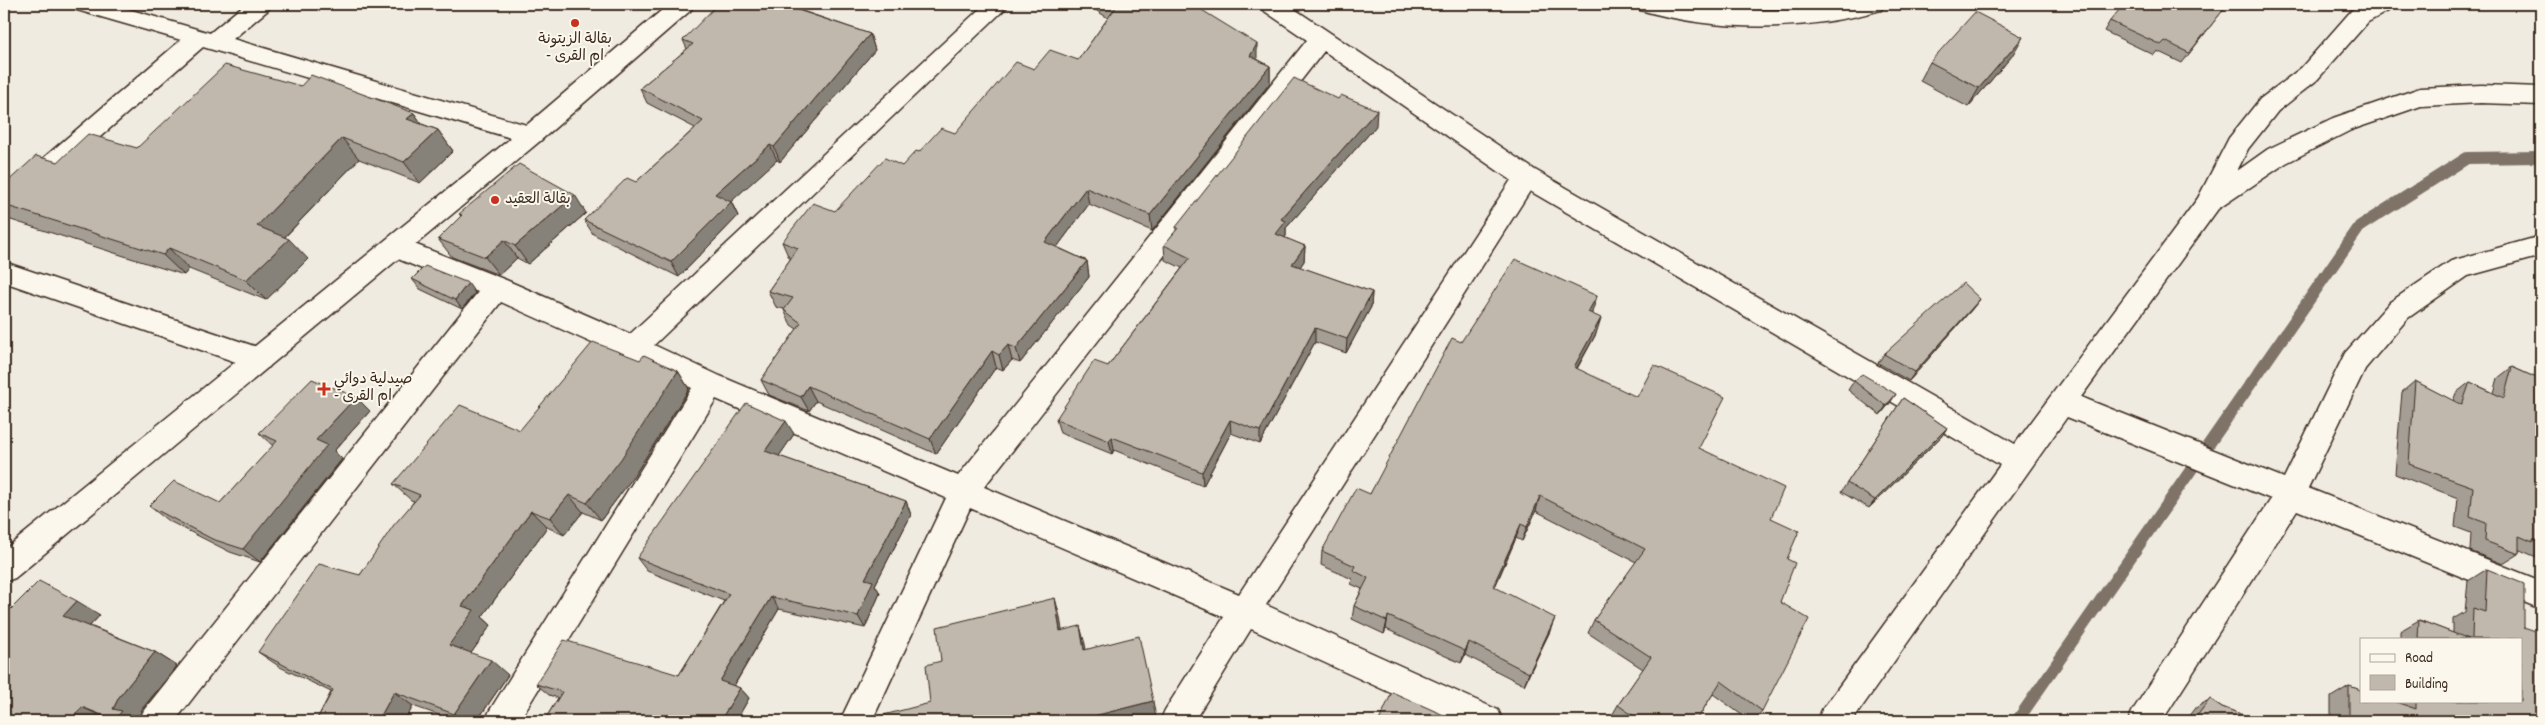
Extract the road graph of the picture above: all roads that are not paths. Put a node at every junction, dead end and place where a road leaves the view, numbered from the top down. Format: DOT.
graph roads {
  1 [pos="85,4"];
  2 [pos="260,4"];
  3 [pos="684,4"];
  4 [pos="999,4"];
  5 [pos="1271,4"];
  6 [pos="1648,4"];
  7 [pos="1874,4"];
  8 [pos="2382,4"];
  9 [pos="1322,37"];
  10 [pos="206,40"];
  11 [pos="2541,96"];
  12 [pos="531,135"];
  13 [pos="1526,177"];
  14 [pos="2208,204"];
  15 [pos="4,206"];
  16 [pos="2541,246"];
  17 [pos="395,247"];
  18 [pos="4,272"];
  19 [pos="497,287"];
  20 [pos="634,347"];
  21 [pos="259,359"];
  22 [pos="710,384"];
  23 [pos="2062,402"];
  24 [pos="2020,462"];
  25 [pos="964,490"];
  26 [pos="2291,494"];
  27 [pos="4,568"];
  28 [pos="2541,595"];
  29 [pos="1245,611"];
  30 [pos="155,721"];
  31 [pos="501,721"];
  32 [pos="856,721"];
  33 [pos="1176,721"];
  34 [pos="1488,721"];
  35 [pos="1833,721"];
  36 [pos="2144,721"];
  1 -- 10 [label="street"];
  2 -- 10 [label="street"];
  3 -- 12 [label="street"];
  4 -- 20 [label="street"];
  5 -- 9 [label="street"];
  6 -- 7 [label="street"];
  8 -- 14 [label="street"];
  9 -- 13 [label="street"];
  9 -- 25 [label="street"];
  10 -- 12 [label="street"];
  10 -- 15 [label="street"];
  11 -- 14 [label="street"];
  12 -- 17 [label="street"];
  13 -- 24 [label="street"];
  13 -- 29 [label="street"];
  14 -- 23 [label="street"];
  16 -- 26 [label="street"];
  17 -- 19 [label="street"];
  17 -- 21 [label="street"];
  18 -- 21 [label="street"];
  19 -- 20 [label="street"];
  19 -- 30 [label="street"];
  20 -- 22 [label="street"];
  21 -- 27 [label="street"];
  22 -- 25 [label="street"];
  22 -- 31 [label="street"];
  23 -- 24 [label="street"];
  23 -- 26 [label="street"];
  24 -- 35 [label="street"];
  25 -- 29 [label="street"];
  25 -- 32 [label="street"];
  26 -- 28 [label="street"];
  26 -- 36 [label="street"];
  29 -- 33 [label="street"];
  29 -- 34 [label="street"];
}
